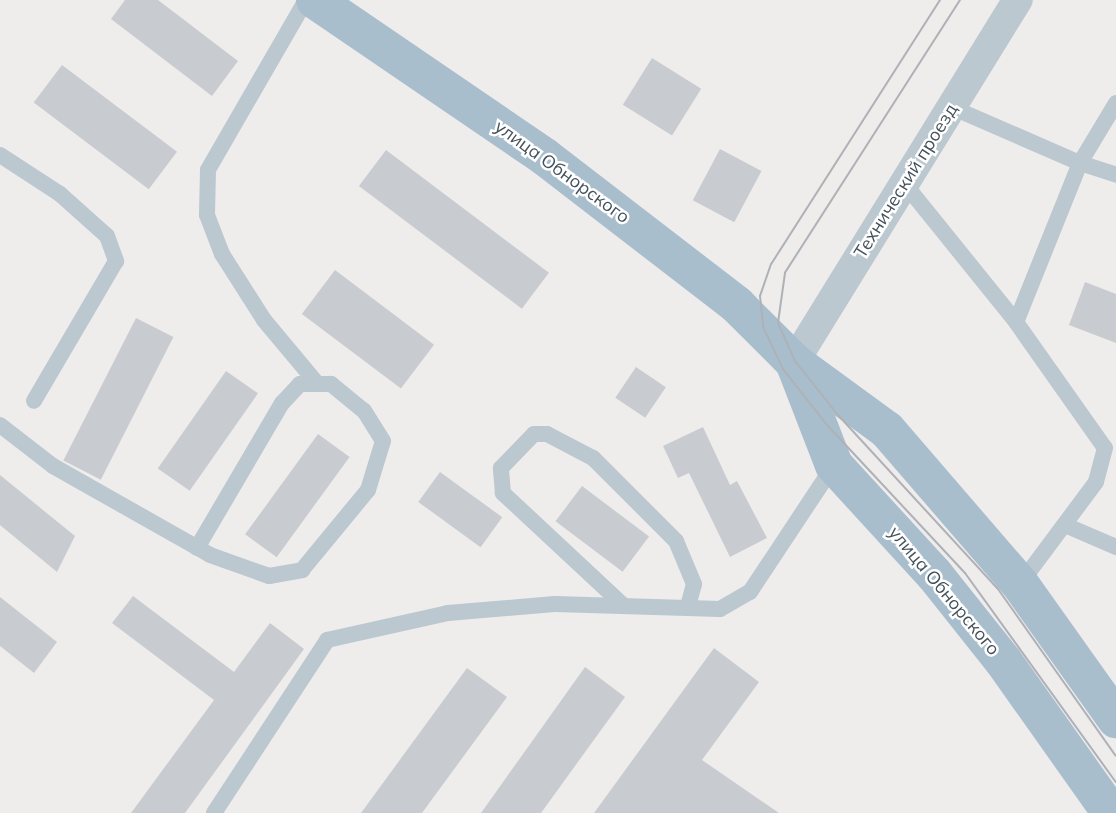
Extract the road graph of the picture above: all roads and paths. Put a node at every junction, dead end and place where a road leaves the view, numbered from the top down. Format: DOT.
graph roads {
  1 [pos="306,0"];
  2 [pos="315,0"];
  3 [pos="1018,0"];
  4 [pos="1116,103"];
  5 [pos="951,107"];
  6 [pos="0,155"];
  7 [pos="1080,163"];
  8 [pos="1116,175"];
  9 [pos="904,183"];
  10 [pos="1016,322"];
  11 [pos="794,362"];
  12 [pos="315,381"];
  13 [pos="34,401"];
  14 [pos="0,425"];
  15 [pos="834,465"];
  16 [pos="1065,525"];
  17 [pos="1116,547"];
  18 [pos="197,548"];
  19 [pos="1025,580"];
  20 [pos="624,606"];
  21 [pos="688,607"];
  22 [pos="1116,719"];
  23 [pos="214,813"];
  24 [pos="1111,813"];
  1 -- 12 [label="lane"];
  2 -- 11 [label="main road, улица Обнорского"];
  3 -- 5 [label="street, Технический проезд"];
  4 -- 7 [label="lane"];
  5 -- 7 [label="lane"];
  5 -- 9 [label="street, Технический проезд"];
  6 -- 13 [label="lane"];
  7 -- 8 [label="lane"];
  7 -- 10 [label="lane"];
  9 -- 10 [label="lane"];
  9 -- 11 [label="street, Технический проезд"];
  10 -- 16 [label="lane"];
  11 -- 15 [label="main road, улица Обнорского"];
  11 -- 19 [label="main road, улица Обнорского"];
  12 -- 18 [label="lane"];
  12 -- 18 [label="lane"];
  14 -- 18 [label="lane"];
  15 -- 21 [label="lane"];
  15 -- 24 [label="main road, улица Обнорского"];
  16 -- 17 [label="lane"];
  16 -- 19 [label="lane"];
  19 -- 22 [label="main road, улица Обнорского"];
  20 -- 21 [label="lane"];
  20 -- 21 [label="lane"];
  20 -- 23 [label="lane"];
}
